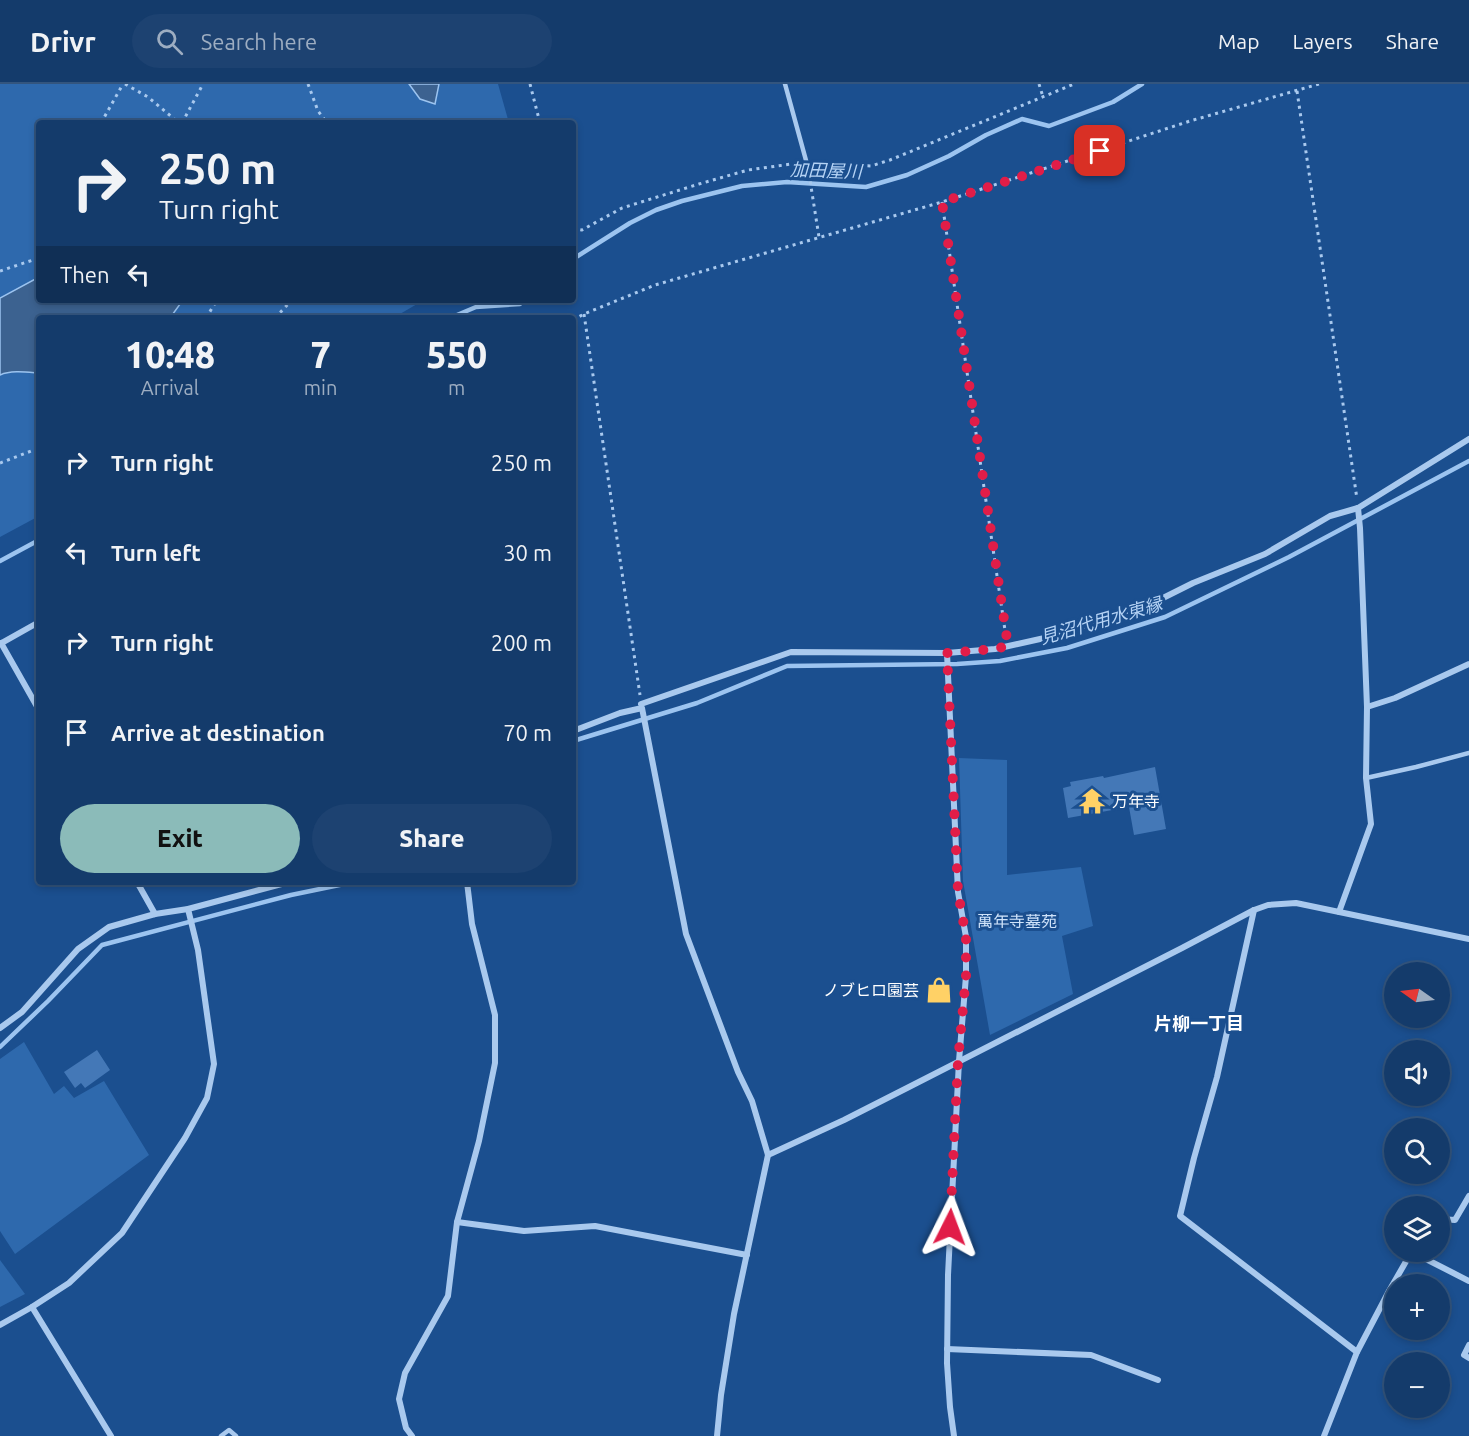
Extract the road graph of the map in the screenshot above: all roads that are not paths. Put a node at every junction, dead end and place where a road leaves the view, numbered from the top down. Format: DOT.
graph roads {
  1 [pos="785,84"];
  2 [pos="807,164"];
  3 [pos="1469,439"];
  4 [pos="1358,508"];
  5 [pos="36,624"];
  6 [pos="0,643"];
  7 [pos="947,653"];
  8 [pos="1469,664"];
  9 [pos="641,704"];
  10 [pos="36,705"];
  11 [pos="1367,707"];
  12 [pos="576,730"];
  13 [pos="1469,753"];
  14 [pos="1366,778"];
  15 [pos="139,885"];
  16 [pos="278,885"];
  17 [pos="467,885"];
  18 [pos="188,909"];
  19 [pos="1254,910"];
  20 [pos="1339,912"];
  21 [pos="155,914"];
  22 [pos="1469,939"];
  23 [pos="0,1028"];
  24 [pos="958,1061"];
  25 [pos="768,1155"];
  26 [pos="1469,1196"];
  27 [pos="1450,1220"];
  28 [pos="457,1222"];
  29 [pos="747,1255"];
  30 [pos="1406,1262"];
  31 [pos="1433,1262"];
  32 [pos="1469,1281"];
  33 [pos="32,1307"];
  34 [pos="0,1324"];
  35 [pos="1469,1345"];
  36 [pos="947,1349"];
  37 [pos="1357,1352"];
  38 [pos="1469,1358"];
  39 [pos="1158,1380"];
  40 [pos="111,1436"];
  41 [pos="220,1436"];
  42 [pos="236,1436"];
  43 [pos="412,1436"];
  44 [pos="717,1436"];
  45 [pos="954,1436"];
  46 [pos="1324,1436"];
  1 -- 2 [label="lane"];
  3 -- 4 [label="street"];
  4 -- 7 [label="street"];
  4 -- 11 [label="street"];
  5 -- 6 [label="street"];
  6 -- 10 [label="street"];
  7 -- 9 [label="street"];
  7 -- 24 [label="street"];
  8 -- 11 [label="street"];
  11 -- 14 [label="street"];
  12 -- 25 [label="street"];
  13 -- 14 [label="lane"];
  14 -- 20 [label="street"];
  15 -- 21 [label="street"];
  16 -- 18 [label="street"];
  17 -- 28 [label="street"];
  18 -- 21 [label="street"];
  18 -- 33 [label="street"];
  19 -- 20 [label="street"];
  19 -- 24 [label="street"];
  19 -- 37 [label="street"];
  20 -- 22 [label="street"];
  21 -- 23 [label="street"];
  24 -- 25 [label="street"];
  24 -- 36 [label="street"];
  25 -- 29 [label="street"];
  26 -- 27 [label="street"];
  28 -- 29 [label="street"];
  28 -- 43 [label="street"];
  29 -- 44 [label="street"];
  30 -- 37 [label="street"];
  31 -- 32 [label="street"];
  33 -- 34 [label="street"];
  33 -- 40 [label="street"];
  35 -- 38 [label="street"];
  36 -- 39 [label="street"];
  36 -- 45 [label="street"];
  37 -- 46 [label="street"];
  41 -- 42 [label="lane"];
}
